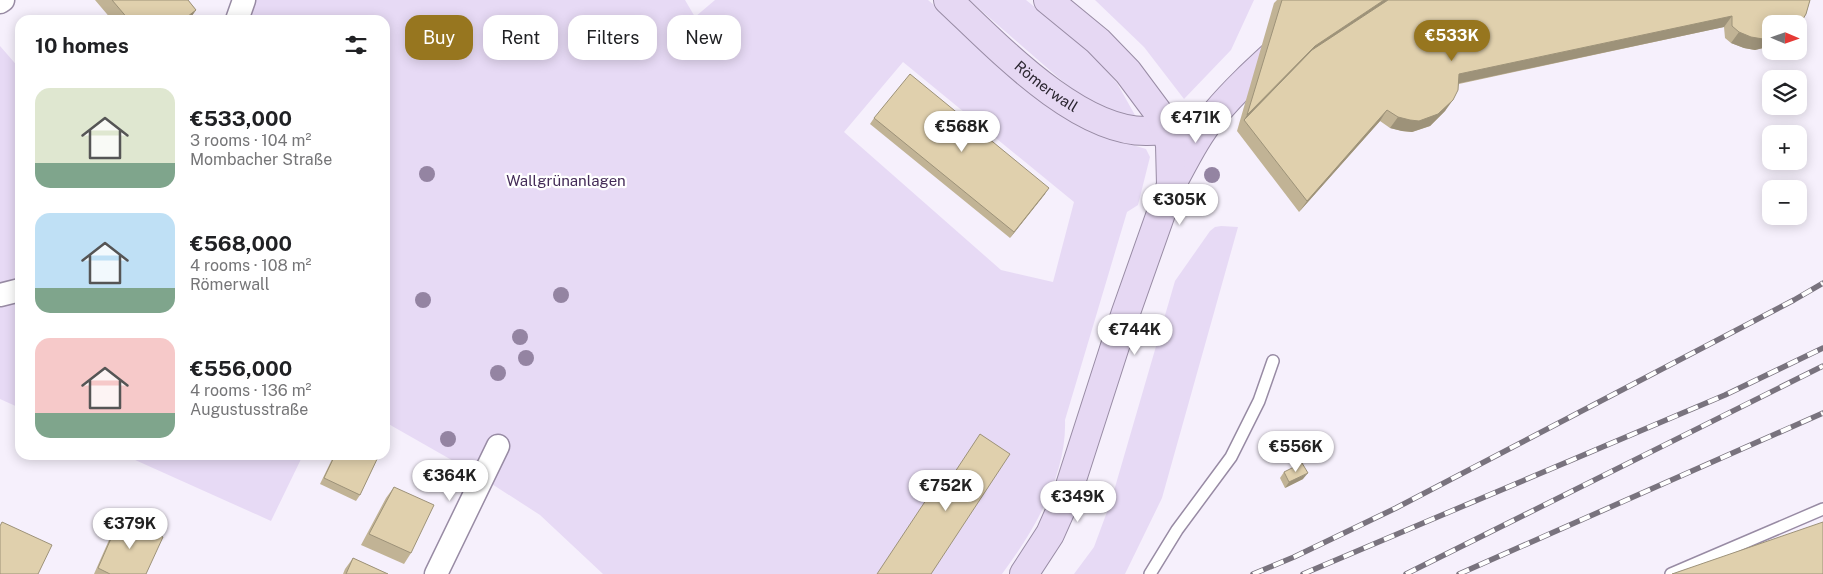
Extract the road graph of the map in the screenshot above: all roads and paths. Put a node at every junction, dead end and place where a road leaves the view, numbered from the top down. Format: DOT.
graph roads {
  1 [pos="3,0"];
  2 [pos="244,0"];
  3 [pos="948,0"];
  4 [pos="1048,0"];
  5 [pos="0,2"];
  6 [pos="239,15"];
  7 [pos="1300,32"];
  8 [pos="1207,125"];
  9 [pos="1166,129"];
  10 [pos="1171,185"];
  11 [pos="15,291"];
  12 [pos="0,295"];
  13 [pos="1273,362"];
  14 [pos="498,446"];
  15 [pos="1823,509"];
  16 [pos="436,574"];
  17 [pos="1024,574"];
  18 [pos="1150,574"];
  19 [pos="1671,574"];
  1 -- 5 [label="street"];
  2 -- 6 [label="street"];
  3 -- 9 [label="main road, Römerwall"];
  4 -- 9 [label="main road"];
  7 -- 8 [label="main road"];
  8 -- 9 [label="main road, Römerwall"];
  8 -- 10 [label="main road"];
  9 -- 10 [label="main road"];
  10 -- 17 [label="main road"];
  11 -- 12 [label="street"];
  13 -- 18 [label="lane"];
  14 -- 16 [label="street"];
  15 -- 19 [label="lane"];
}
